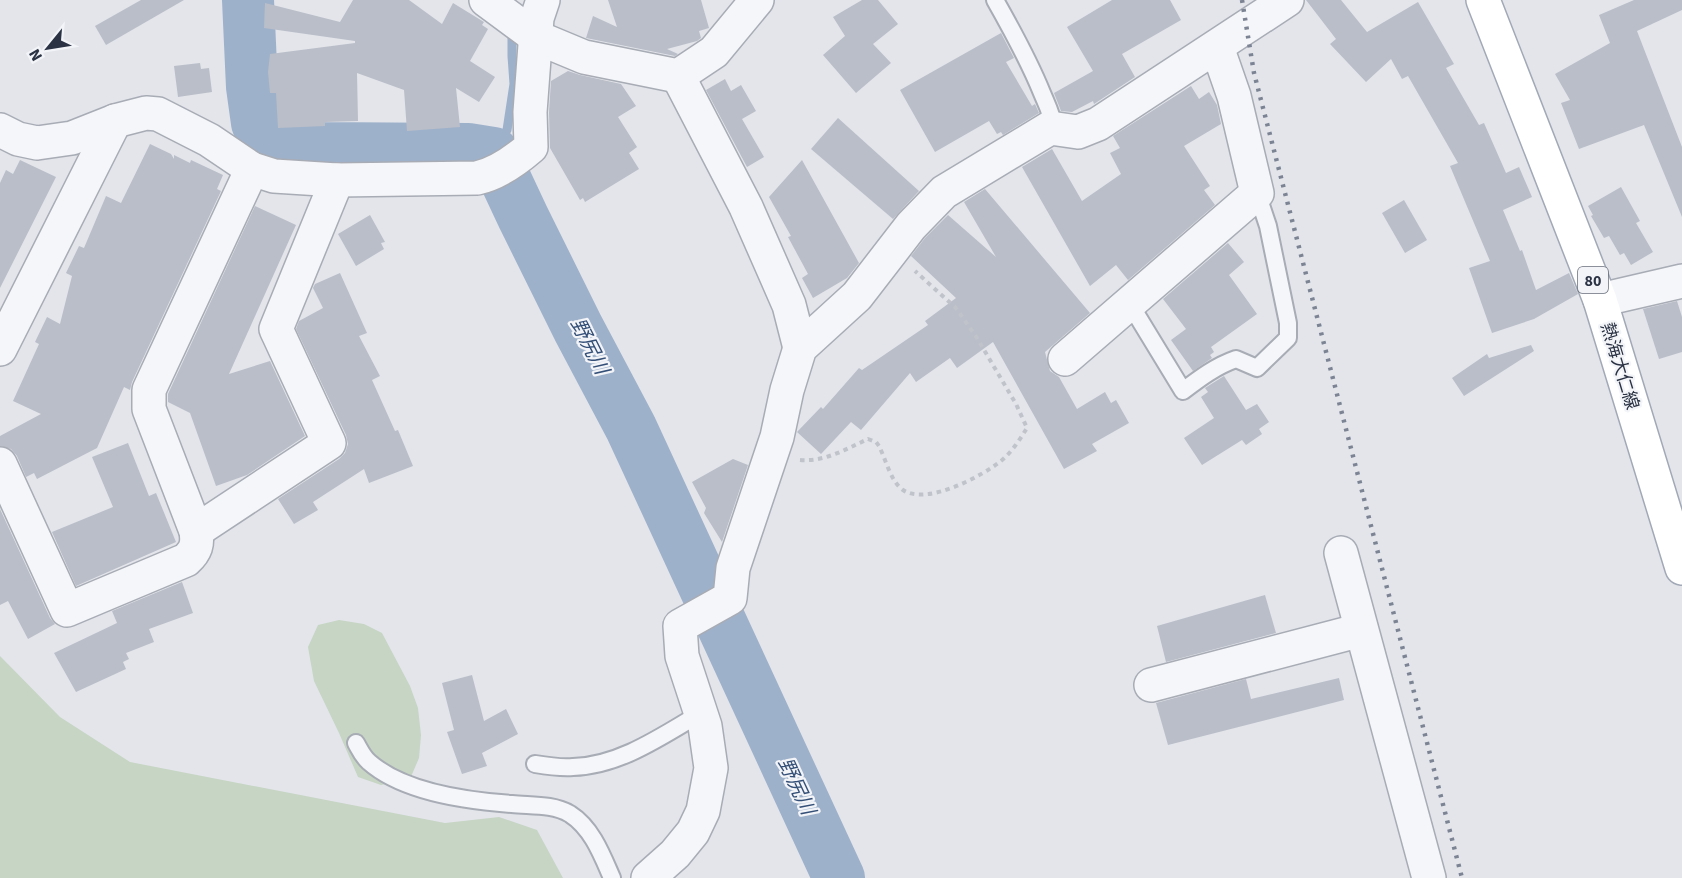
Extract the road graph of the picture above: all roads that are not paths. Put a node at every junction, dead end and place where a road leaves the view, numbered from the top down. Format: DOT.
graph roads {
  1 [pos="543,0"];
  2 [pos="757,0"];
  3 [pos="995,0"];
  4 [pos="1287,0"];
  5 [pos="1484,0"];
  6 [pos="512,20"];
  7 [pos="1217,47"];
  8 [pos="678,76"];
  9 [pos="116,121"];
  10 [pos="1054,129"];
  11 [pos="0,130"];
  12 [pos="252,168"];
  13 [pos="337,180"];
  14 [pos="1257,194"];
  15 [pos="1682,281"];
  16 [pos="1600,300"];
  17 [pos="1130,304"];
  18 [pos="800,348"];
  19 [pos="0,349"];
  20 [pos="1065,359"];
  21 [pos="0,464"];
  22 [pos="196,531"];
  23 [pos="1341,553"];
  24 [pos="1682,568"];
  25 [pos="1362,630"];
  26 [pos="1151,686"];
  27 [pos="701,713"];
  28 [pos="356,743"];
  29 [pos="535,764"];
  30 [pos="612,878"];
  31 [pos="648,878"];
  32 [pos="1429,878"];
  1 -- 6 [label="street"];
  2 -- 8 [label="street"];
  3 -- 10 [label="lane"];
  4 -- 7 [label="street"];
  5 -- 16 [label="main road, 熱海大仁線 / 80"];
  6 -- 8 [label="street"];
  6 -- 13 [label="street"];
  7 -- 10 [label="street"];
  7 -- 14 [label="street"];
  8 -- 18 [label="street"];
  9 -- 11 [label="street"];
  9 -- 12 [label="street"];
  9 -- 19 [label="street"];
  10 -- 18 [label="street"];
  12 -- 13 [label="street"];
  12 -- 22 [label="street"];
  13 -- 22 [label="street"];
  14 -- 17 [label="street"];
  14 -- 17 [label="lane"];
  15 -- 16 [label="street"];
  16 -- 24 [label="main road, 熱海大仁線 / 80"];
  17 -- 20 [label="street"];
  18 -- 27 [label="street"];
  21 -- 22 [label="street"];
  23 -- 25 [label="street"];
  25 -- 26 [label="street"];
  25 -- 32 [label="street"];
  27 -- 29 [label="lane"];
  27 -- 31 [label="street"];
  28 -- 30 [label="lane"];
}
